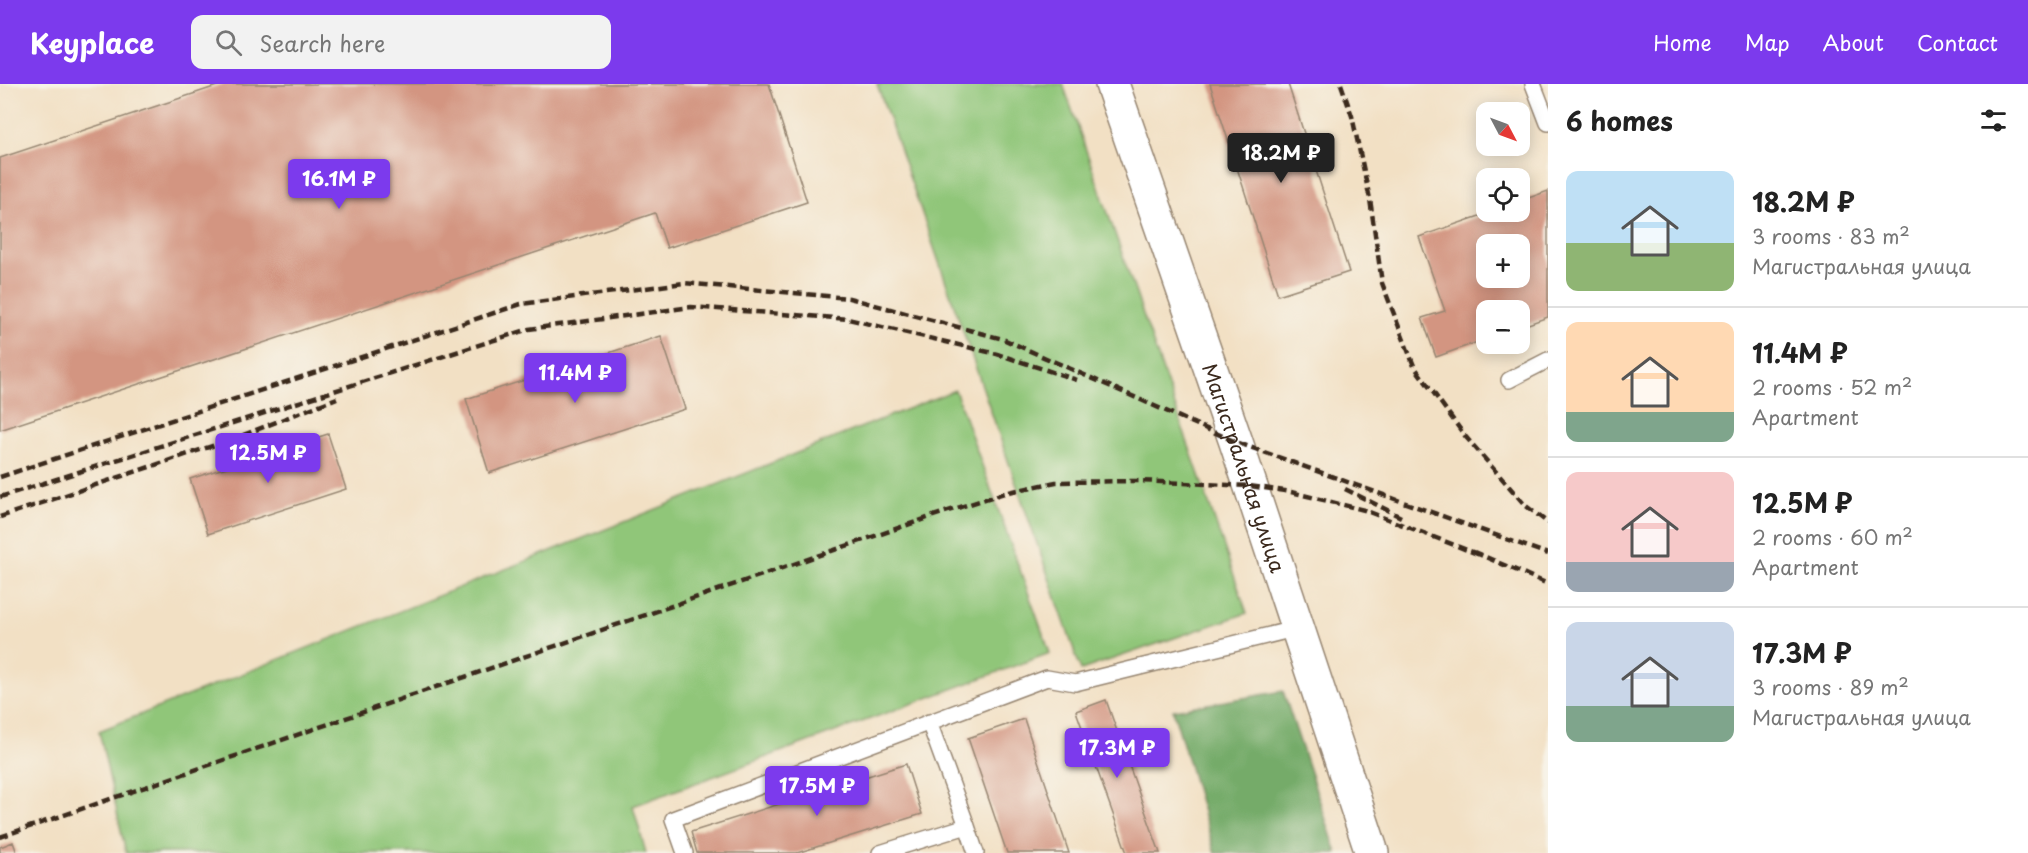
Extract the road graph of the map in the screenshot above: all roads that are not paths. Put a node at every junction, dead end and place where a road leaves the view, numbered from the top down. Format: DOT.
graph roads {
  1 [pos="1112,84"];
  2 [pos="1533,84"];
  3 [pos="1548,123"];
  4 [pos="1548,360"];
  5 [pos="1509,380"];
  6 [pos="1298,628"];
  7 [pos="929,722"];
  8 [pos="967,826"];
  9 [pos="685,853"];
  10 [pos="880,853"];
  11 [pos="976,853"];
  12 [pos="1372,853"];
  1 -- 6 [label="main road, Магистральная улица"];
  2 -- 3 [label="lane"];
  4 -- 5 [label="lane"];
  6 -- 7 [label="lane"];
  6 -- 12 [label="main road, Магистральная улица"];
  7 -- 8 [label="lane"];
  7 -- 9 [label="lane"];
  8 -- 10 [label="lane"];
  8 -- 11 [label="lane"];
}
